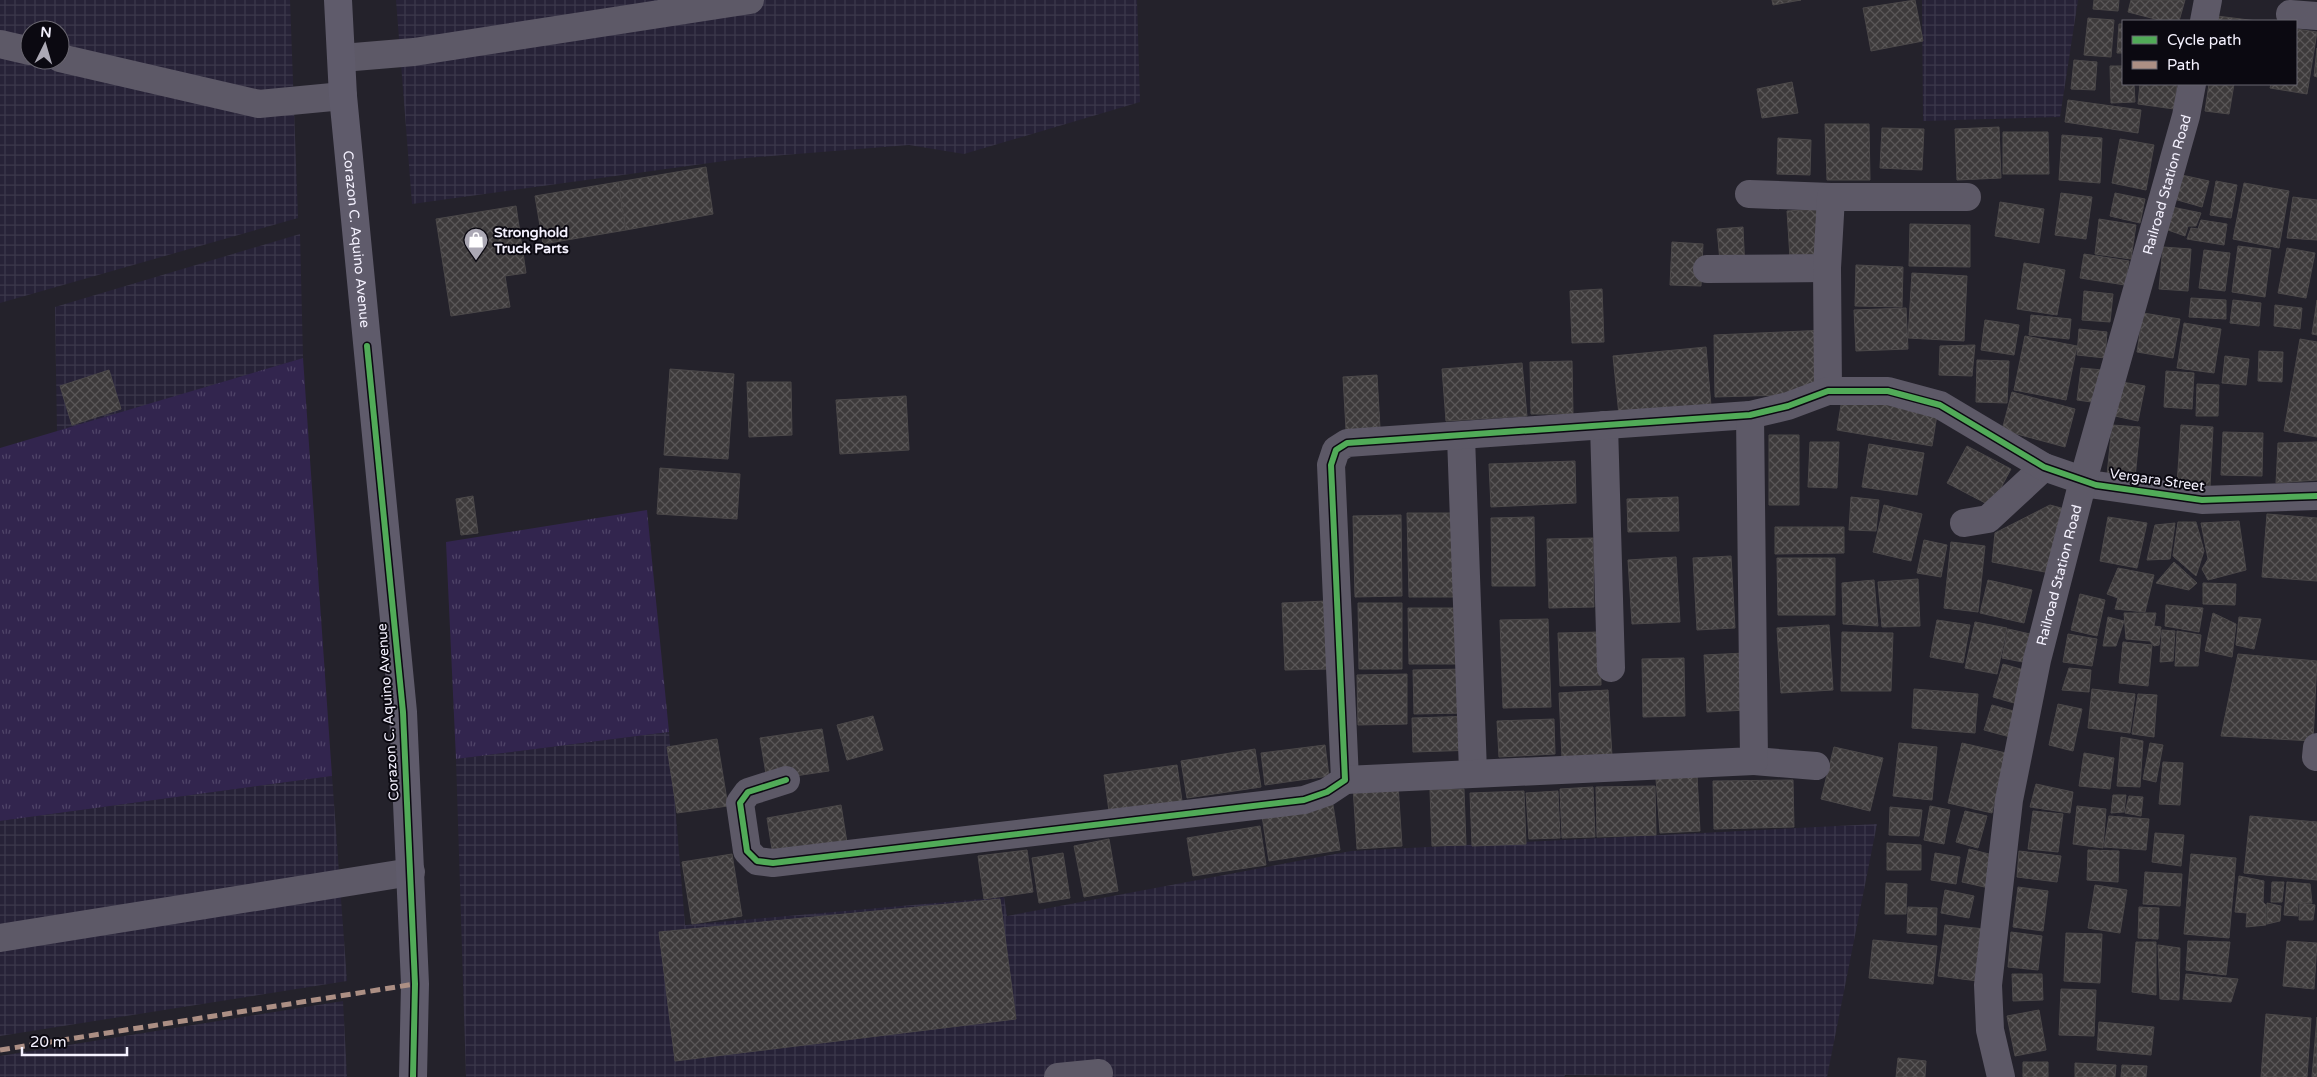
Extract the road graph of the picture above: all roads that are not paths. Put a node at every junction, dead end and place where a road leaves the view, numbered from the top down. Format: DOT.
graph roads {
  1 [pos="338,0"];
  2 [pos="750,0"];
  3 [pos="2208,0"];
  4 [pos="2290,14"];
  5 [pos="2317,16"];
  6 [pos="2204,20"];
  7 [pos="0,44"];
  8 [pos="20,49"];
  9 [pos="342,58"];
  10 [pos="70,60"];
  11 [pos="2192,85"];
  12 [pos="343,96"];
  13 [pos="1748,194"];
  14 [pos="1831,197"];
  15 [pos="1967,197"];
  16 [pos="1827,268"];
  17 [pos="1707,269"];
  18 [pos="1828,391"];
  19 [pos="1750,415"];
  20 [pos="1604,425"];
  21 [pos="1461,437"];
  22 [pos="2044,467"];
  23 [pos="2083,481"];
  24 [pos="2317,496"];
  25 [pos="1964,523"];
  26 [pos="1611,668"];
  27 [pos="1754,760"];
  28 [pos="1816,766"];
  29 [pos="1473,772"];
  30 [pos="786,780"];
  31 [pos="1345,780"];
  32 [pos="411,872"];
  33 [pos="0,938"];
  34 [pos="1099,1072"];
  35 [pos="414,1077"];
  36 [pos="1058,1077"];
  37 [pos="2001,1077"];
  1 -- 9 [label="main road, Corazon C. Aquino Avenue"];
  2 -- 9 [label="street"];
  3 -- 6 [label="street"];
  4 -- 5 [label="street"];
  7 -- 8 [label="street"];
  9 -- 12 [label="main road, Corazon C. Aquino Avenue"];
  10 -- 12 [label="street"];
  11 -- 23 [label="street, Railroad Station Road"];
  12 -- 32 [label="main road, Corazon C. Aquino Avenue"];
  13 -- 14 [label="street"];
  14 -- 15 [label="street"];
  14 -- 16 [label="street"];
  16 -- 17 [label="street"];
  16 -- 18 [label="street"];
  18 -- 19 [label="street"];
  18 -- 22 [label="street, Vergara Street"];
  19 -- 20 [label="street"];
  19 -- 27 [label="street"];
  20 -- 21 [label="street"];
  20 -- 26 [label="street"];
  21 -- 29 [label="street"];
  21 -- 31 [label="street"];
  22 -- 23 [label="street, Vergara Street"];
  22 -- 25 [label="street"];
  23 -- 24 [label="street, Vergara Street"];
  23 -- 37 [label="street, Railroad Station Road"];
  27 -- 28 [label="street"];
  27 -- 29 [label="street"];
  29 -- 31 [label="street"];
  30 -- 31 [label="street"];
  32 -- 33 [label="street"];
  32 -- 35 [label="main road, Corazon C. Aquino Avenue"];
  34 -- 36 [label="street"];
}
